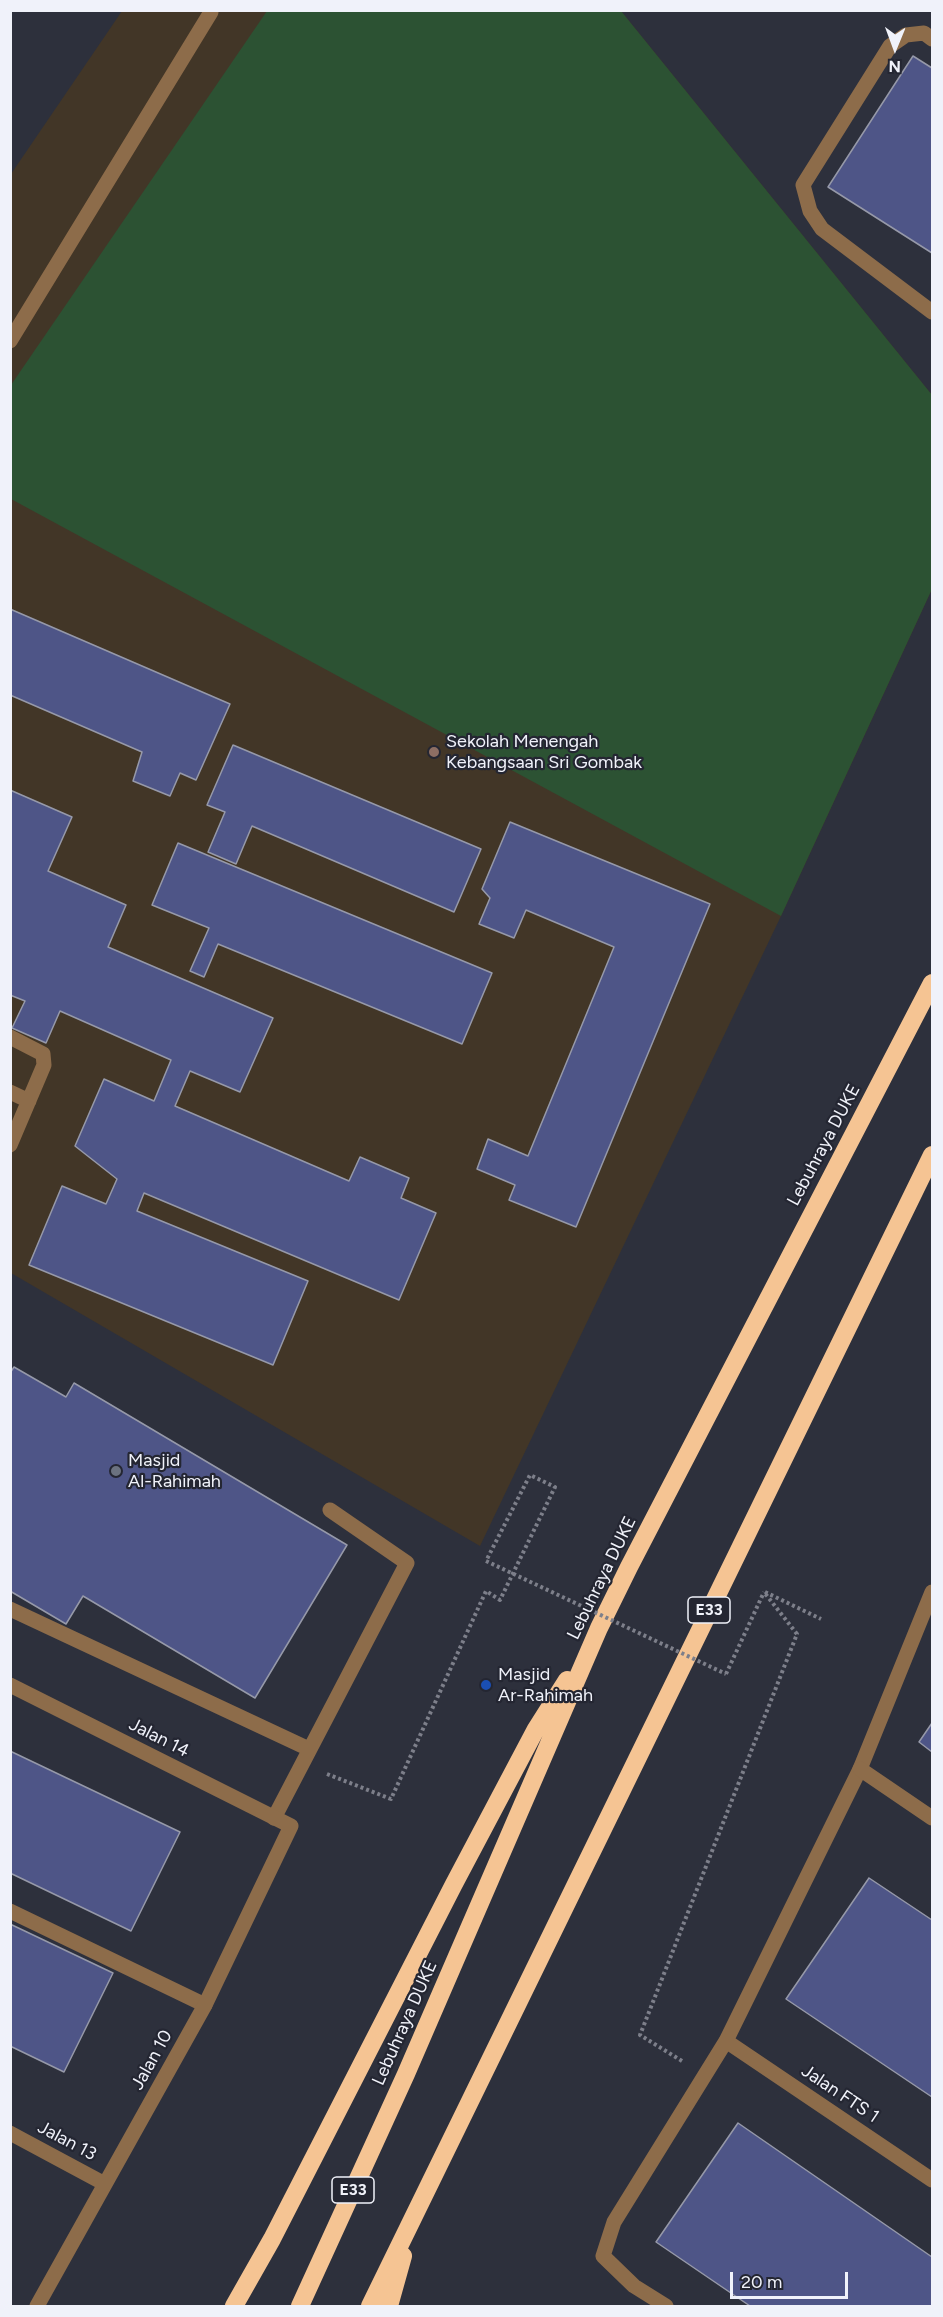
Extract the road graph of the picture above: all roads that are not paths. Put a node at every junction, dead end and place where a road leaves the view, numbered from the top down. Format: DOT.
graph roads {
  1 [pos="212,12"];
  2 [pos="933,39"];
  3 [pos="933,312"];
  4 [pos="10,341"];
  5 [pos="933,983"];
  6 [pos="10,1037"];
  7 [pos="10,1092"];
  8 [pos="29,1101"];
  9 [pos="10,1145"];
  10 [pos="933,1155"];
  11 [pos="330,1510"];
  12 [pos="933,1592"];
  13 [pos="10,1609"];
  14 [pos="599,1628"];
  15 [pos="10,1685"];
  16 [pos="309,1749"];
  17 [pos="860,1769"];
  18 [pos="274,1818"];
  19 [pos="933,1818"];
  20 [pos="291,1826"];
  21 [pos="10,1911"];
  22 [pos="205,2005"];
  23 [pos="726,2041"];
  24 [pos="11,2135"];
  25 [pos="933,2180"];
  26 [pos="105,2184"];
  27 [pos="412,2216"];
  28 [pos="37,2307"];
  29 [pos="234,2307"];
  30 [pos="300,2307"];
  31 [pos="370,2307"];
  32 [pos="389,2307"];
  33 [pos="666,2307"];
  1 -- 4 [label="street"];
  2 -- 3 [label="street"];
  5 -- 14 [label="highway, Lebuhraya DUKE / E33"];
  6 -- 8 [label="street"];
  7 -- 8 [label="street"];
  8 -- 9 [label="street"];
  10 -- 27 [label="highway, E33"];
  11 -- 16 [label="street"];
  12 -- 17 [label="street"];
  13 -- 16 [label="street"];
  14 -- 29 [label="highway"];
  14 -- 30 [label="highway, Lebuhraya DUKE / E33"];
  15 -- 18 [label="street, Jalan 14"];
  16 -- 18 [label="street"];
  17 -- 19 [label="street"];
  17 -- 23 [label="street"];
  18 -- 20 [label="street, Jalan 14"];
  20 -- 22 [label="street, Jalan 10"];
  21 -- 22 [label="street"];
  22 -- 26 [label="street, Jalan 10"];
  23 -- 25 [label="street, Jalan FTS 1"];
  23 -- 33 [label="street"];
  24 -- 26 [label="street, Jalan 13"];
  26 -- 28 [label="street, Jalan 10"];
  27 -- 31 [label="highway, E33"];
  27 -- 32 [label="highway"];
}
